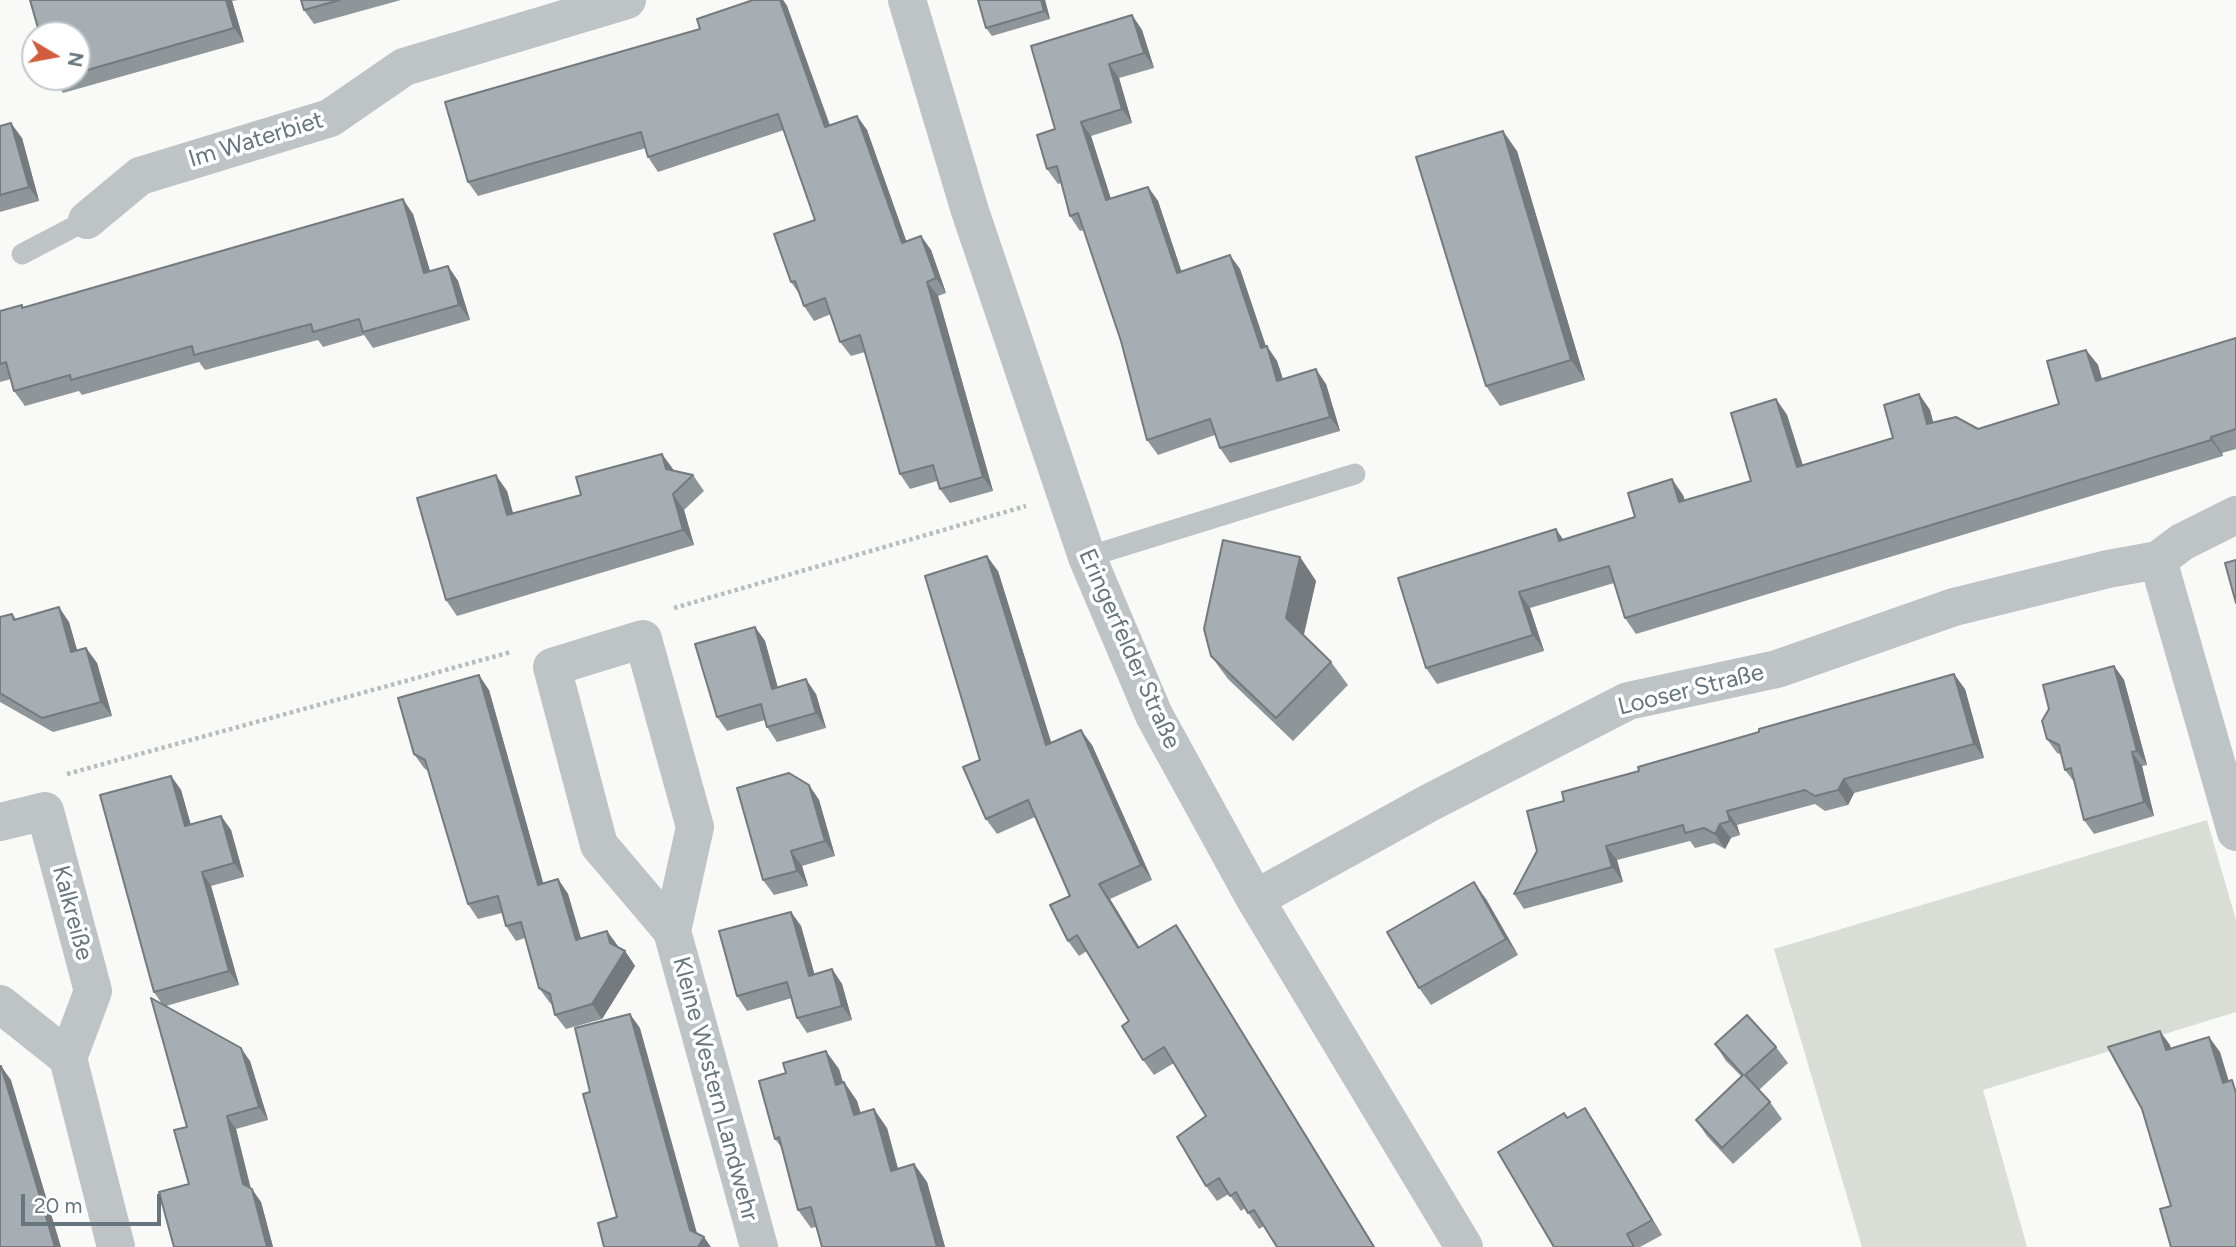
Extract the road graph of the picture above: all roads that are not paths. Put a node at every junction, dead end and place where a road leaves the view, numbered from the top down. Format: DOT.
graph roads {
  1 [pos="627,0"];
  2 [pos="907,0"];
  3 [pos="87,220"];
  4 [pos="22,254"];
  5 [pos="1355,474"];
  6 [pos="2236,516"];
  7 [pos="1087,557"];
  8 [pos="2158,560"];
  9 [pos="0,822"];
  10 [pos="2236,832"];
  11 [pos="1255,899"];
  12 [pos="672,931"];
  13 [pos="0,1004"];
  14 [pos="68,1058"];
  15 [pos="116,1247"];
  16 [pos="759,1247"];
  17 [pos="1464,1247"];
  1 -- 3 [label="street, Im Waterbiet"];
  2 -- 7 [label="street, Eringerfelder Straße"];
  3 -- 4 [label="lane"];
  5 -- 7 [label="lane"];
  6 -- 8 [label="street, Looser Straße"];
  7 -- 11 [label="street, Eringerfelder Straße"];
  8 -- 10 [label="street"];
  8 -- 11 [label="street, Looser Straße"];
  9 -- 14 [label="street, Kalkreiße"];
  11 -- 17 [label="street, Eringerfelder Straße"];
  12 -- 12 [label="street, Kleine Western Landwehr"];
  12 -- 16 [label="street, Kleine Western Landwehr"];
  13 -- 14 [label="street"];
  14 -- 15 [label="street"];
}
